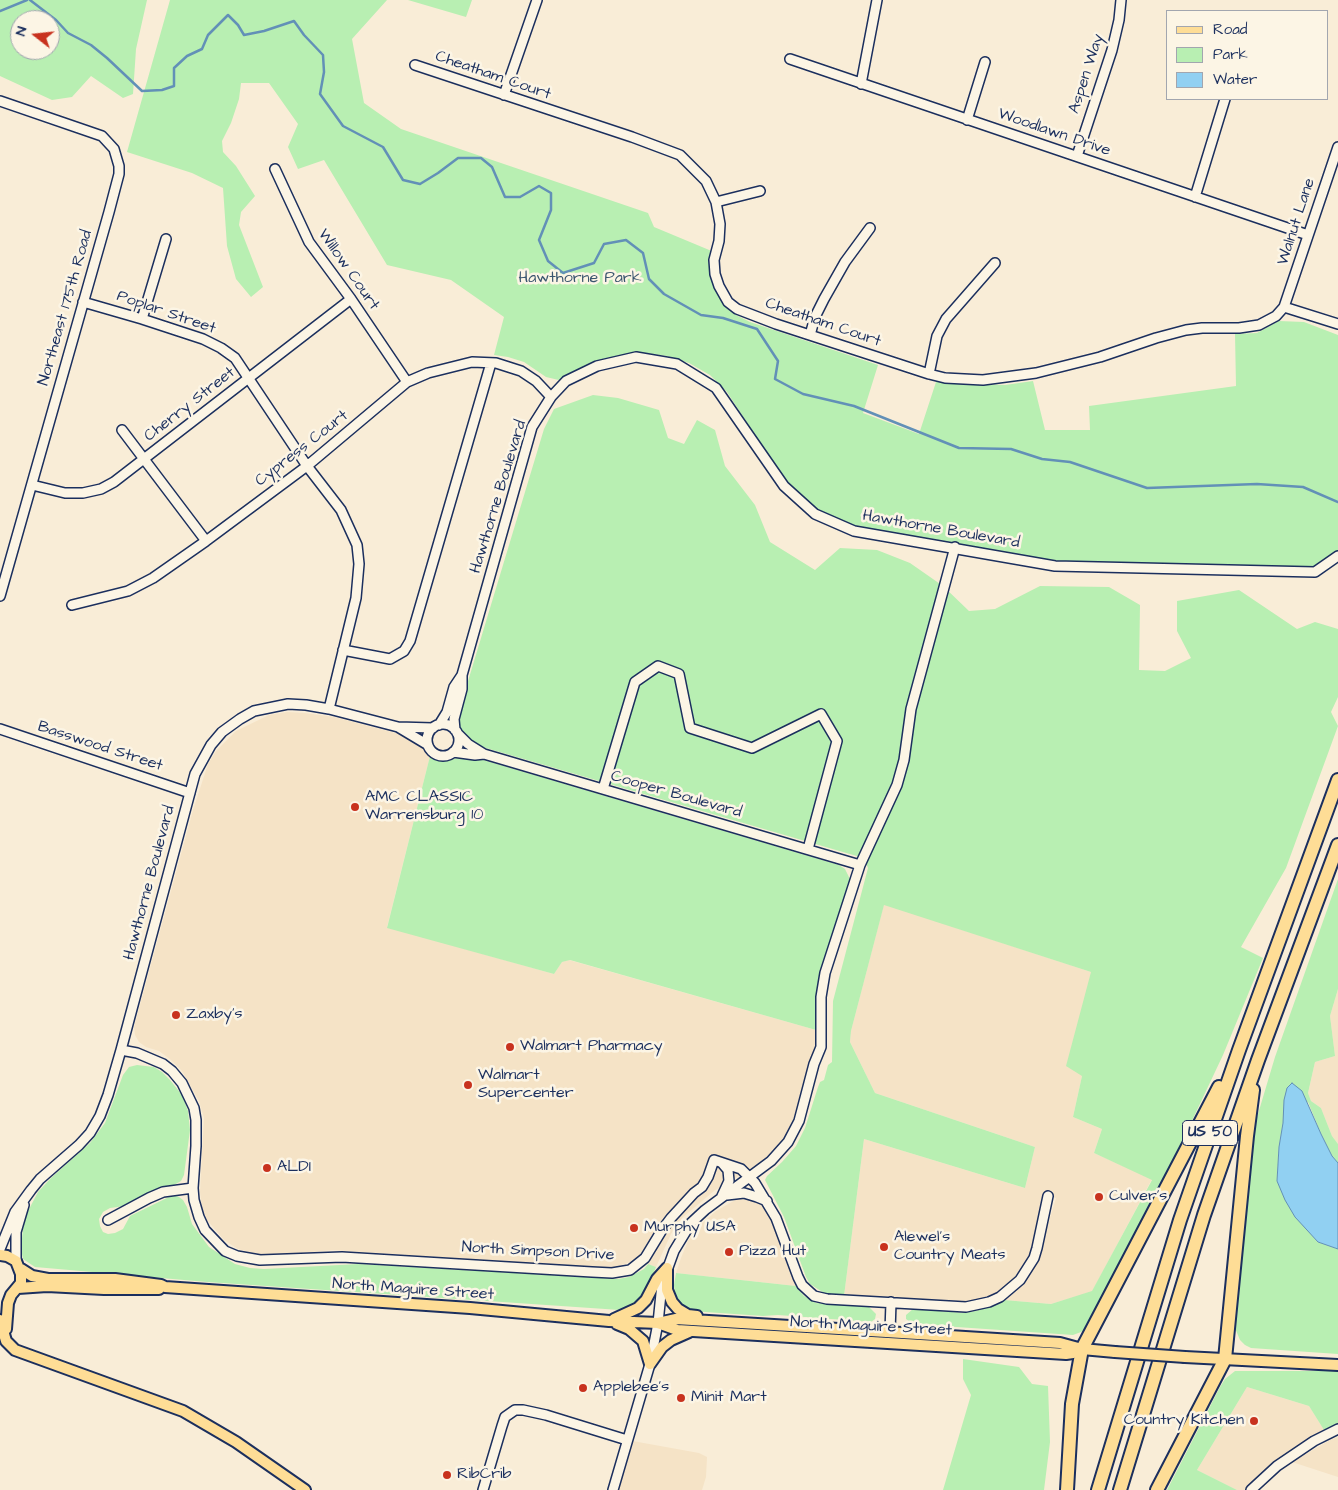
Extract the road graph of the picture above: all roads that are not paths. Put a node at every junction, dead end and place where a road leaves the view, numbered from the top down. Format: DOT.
graph roads {
  1 [pos="536,0"];
  2 [pos="877,0"];
  3 [pos="1121,0"];
  4 [pos="790,59"];
  5 [pos="985,62"];
  6 [pos="415,65"];
  7 [pos="861,84"];
  8 [pos="504,95"];
  9 [pos="1225,100"];
  10 [pos="0,101"];
  11 [pos="967,120"];
  12 [pos="1338,147"];
  13 [pos="1076,156"];
  14 [pos="275,170"];
  15 [pos="760,190"];
  16 [pos="1195,197"];
  17 [pos="716,202"];
  18 [pos="870,228"];
  19 [pos="1308,235"];
  20 [pos="166,239"];
  21 [pos="995,263"];
  22 [pos="350,299"];
  23 [pos="83,302"];
  24 [pos="1284,307"];
  25 [pos="142,319"];
  26 [pos="1338,324"];
  27 [pos="810,335"];
  28 [pos="491,362"];
  29 [pos="929,374"];
  30 [pos="249,378"];
  31 [pos="408,382"];
  32 [pos="551,397"];
  33 [pos="122,430"];
  34 [pos="144,460"];
  35 [pos="307,466"];
  36 [pos="32,485"];
  37 [pos="206,541"];
  38 [pos="955,547"];
  39 [pos="1338,556"];
  40 [pos="0,596"];
  41 [pos="72,605"];
  42 [pos="343,650"];
  43 [pos="462,675"];
  44 [pos="329,709"];
  45 [pos="436,726"];
  46 [pos="398,727"];
  47 [pos="0,730"];
  48 [pos="456,732"];
  49 [pos="428,745"];
  50 [pos="453,752"];
  51 [pos="484,754"];
  52 [pos="1338,780"];
  53 [pos="603,789"];
  54 [pos="190,793"];
  55 [pos="1338,845"];
  56 [pos="808,849"];
  57 [pos="860,865"];
  58 [pos="121,1050"];
  59 [pos="1239,1050"];
  60 [pos="1258,1060"];
  61 [pos="722,1163"];
  62 [pos="750,1176"];
  63 [pos="193,1188"];
  64 [pos="721,1196"];
  65 [pos="1048,1196"];
  66 [pos="24,1200"];
  67 [pos="768,1202"];
  68 [pos="108,1220"];
  69 [pos="0,1249"];
  70 [pos="0,1255"];
  71 [pos="18,1265"];
  72 [pos="667,1268"];
  73 [pos="165,1287"];
  74 [pos="15,1292"];
  75 [pos="0,1297"];
  76 [pos="891,1302"];
  77 [pos="0,1320"];
  78 [pos="609,1321"];
  79 [pos="717,1322"];
  80 [pos="658,1323"];
  81 [pos="692,1331"];
  82 [pos="890,1332"];
  83 [pos="4,1338"];
  84 [pos="1082,1349"];
  85 [pos="1225,1359"];
  86 [pos="650,1364"];
  87 [pos="1338,1365"];
  88 [pos="1338,1429"];
  89 [pos="627,1440"];
  90 [pos="305,1490"];
  91 [pos="483,1490"];
  92 [pos="613,1490"];
  93 [pos="1067,1490"];
  94 [pos="1098,1490"];
  95 [pos="1120,1490"];
  96 [pos="1157,1490"];
  97 [pos="1251,1490"];
  1 -- 8 [label="street"];
  2 -- 7 [label="street"];
  3 -- 13 [label="street, Aspen Way"];
  4 -- 7 [label="street, Woodlawn Drive"];
  5 -- 11 [label="street"];
  6 -- 8 [label="street, Cheatham Court"];
  7 -- 11 [label="street, Woodlawn Drive"];
  8 -- 17 [label="street, Cheatham Court"];
  9 -- 16 [label="street"];
  10 -- 23 [label="street, Northeast 175th Road"];
  11 -- 13 [label="street, Woodlawn Drive"];
  12 -- 19 [label="street, Walnut Lane"];
  13 -- 16 [label="street, Woodlawn Drive"];
  14 -- 22 [label="street, Willow Court"];
  15 -- 17 [label="street"];
  16 -- 19 [label="street, Woodlawn Drive"];
  17 -- 27 [label="street, Cheatham Court"];
  18 -- 27 [label="street"];
  19 -- 24 [label="street, Walnut Lane"];
  20 -- 25 [label="street"];
  21 -- 29 [label="street"];
  22 -- 30 [label="street, Cherry Street"];
  22 -- 31 [label="street, Willow Court"];
  23 -- 25 [label="street, Poplar Street"];
  23 -- 36 [label="street, Northeast 175th Road"];
  24 -- 26 [label="street"];
  24 -- 29 [label="street, Cheatham Court"];
  25 -- 30 [label="street, Poplar Street"];
  27 -- 29 [label="street, Cheatham Court"];
  28 -- 31 [label="street, Cypress Court"];
  28 -- 32 [label="street, Cypress Court"];
  28 -- 42 [label="street"];
  30 -- 34 [label="street, Cherry Street"];
  30 -- 35 [label="street, Poplar Street"];
  31 -- 35 [label="street, Cypress Court"];
  32 -- 38 [label="street, Hawthorne Boulevard"];
  32 -- 43 [label="street, Hawthorne Boulevard"];
  33 -- 34 [label="street"];
  34 -- 36 [label="street, Cherry Street"];
  34 -- 37 [label="street"];
  35 -- 37 [label="street, Cypress Court"];
  35 -- 42 [label="street, Poplar Street"];
  36 -- 40 [label="street, Northeast 175th Road"];
  37 -- 41 [label="street, Cypress Court"];
  38 -- 39 [label="street, Hawthorne Boulevard"];
  38 -- 57 [label="street"];
  42 -- 44 [label="street, Poplar Street"];
  43 -- 45 [label="street, Hawthorne Boulevard"];
  43 -- 48 [label="street, Hawthorne Boulevard"];
  44 -- 46 [label="street, Hawthorne Boulevard"];
  44 -- 54 [label="street, Hawthorne Boulevard"];
  45 -- 46 [label="street, Hawthorne Boulevard"];
  45 -- 48 [label="street"];
  45 -- 49 [label="street"];
  46 -- 49 [label="street, Hawthorne Boulevard"];
  47 -- 54 [label="street, Basswood Street"];
  48 -- 50 [label="street"];
  48 -- 51 [label="street, Cooper Boulevard"];
  49 -- 50 [label="street"];
  50 -- 51 [label="street, Cooper Boulevard"];
  51 -- 53 [label="street, Cooper Boulevard"];
  52 -- 59 [label="highway, US 50"];
  53 -- 56 [label="street, Cooper Boulevard"];
  53 -- 56 [label="street"];
  54 -- 58 [label="street, Hawthorne Boulevard"];
  55 -- 60 [label="highway, US 50"];
  56 -- 57 [label="street, Cooper Boulevard"];
  57 -- 62 [label="street"];
  58 -- 63 [label="street, North Simpson Drive"];
  58 -- 66 [label="street, Hawthorne Boulevard"];
  59 -- 84 [label="highway"];
  59 -- 94 [label="highway, US 50"];
  60 -- 85 [label="highway"];
  60 -- 95 [label="highway, US 50"];
  61 -- 62 [label="street"];
  61 -- 63 [label="street, North Simpson Drive"];
  61 -- 64 [label="street"];
  62 -- 64 [label="street"];
  62 -- 67 [label="street"];
  63 -- 68 [label="street"];
  64 -- 67 [label="street"];
  64 -- 72 [label="street"];
  65 -- 76 [label="street"];
  66 -- 69 [label="street, Hawthorne Boulevard"];
  66 -- 71 [label="street, Hawthorne Boulevard"];
  67 -- 76 [label="street"];
  70 -- 71 [label="main road, North Maguire Street"];
  71 -- 73 [label="main road, North Maguire Street"];
  71 -- 74 [label="main road"];
  72 -- 78 [label="main road"];
  72 -- 79 [label="main road"];
  72 -- 80 [label="street"];
  73 -- 74 [label="main road, North Maguire Street"];
  73 -- 78 [label="main road, North Maguire Street"];
  74 -- 75 [label="main road, North Maguire Street"];
  74 -- 83 [label="main road"];
  76 -- 82 [label="street"];
  77 -- 83 [label="main road"];
  78 -- 80 [label="main road, North Maguire Street"];
  78 -- 86 [label="main road"];
  79 -- 80 [label="main road, North Maguire Street"];
  79 -- 82 [label="main road, North Maguire Street"];
  80 -- 81 [label="main road, North Maguire Street"];
  80 -- 86 [label="street"];
  81 -- 84 [label="main road, North Maguire Street"];
  81 -- 86 [label="main road"];
  82 -- 84 [label="main road, North Maguire Street"];
  83 -- 90 [label="main road"];
  84 -- 85 [label="main road, North Maguire Street, bridge"];
  84 -- 93 [label="highway"];
  85 -- 87 [label="main road, North Maguire Street"];
  85 -- 96 [label="highway"];
  86 -- 89 [label="street"];
  88 -- 97 [label="street"];
  89 -- 91 [label="street"];
  89 -- 92 [label="street"];
}
